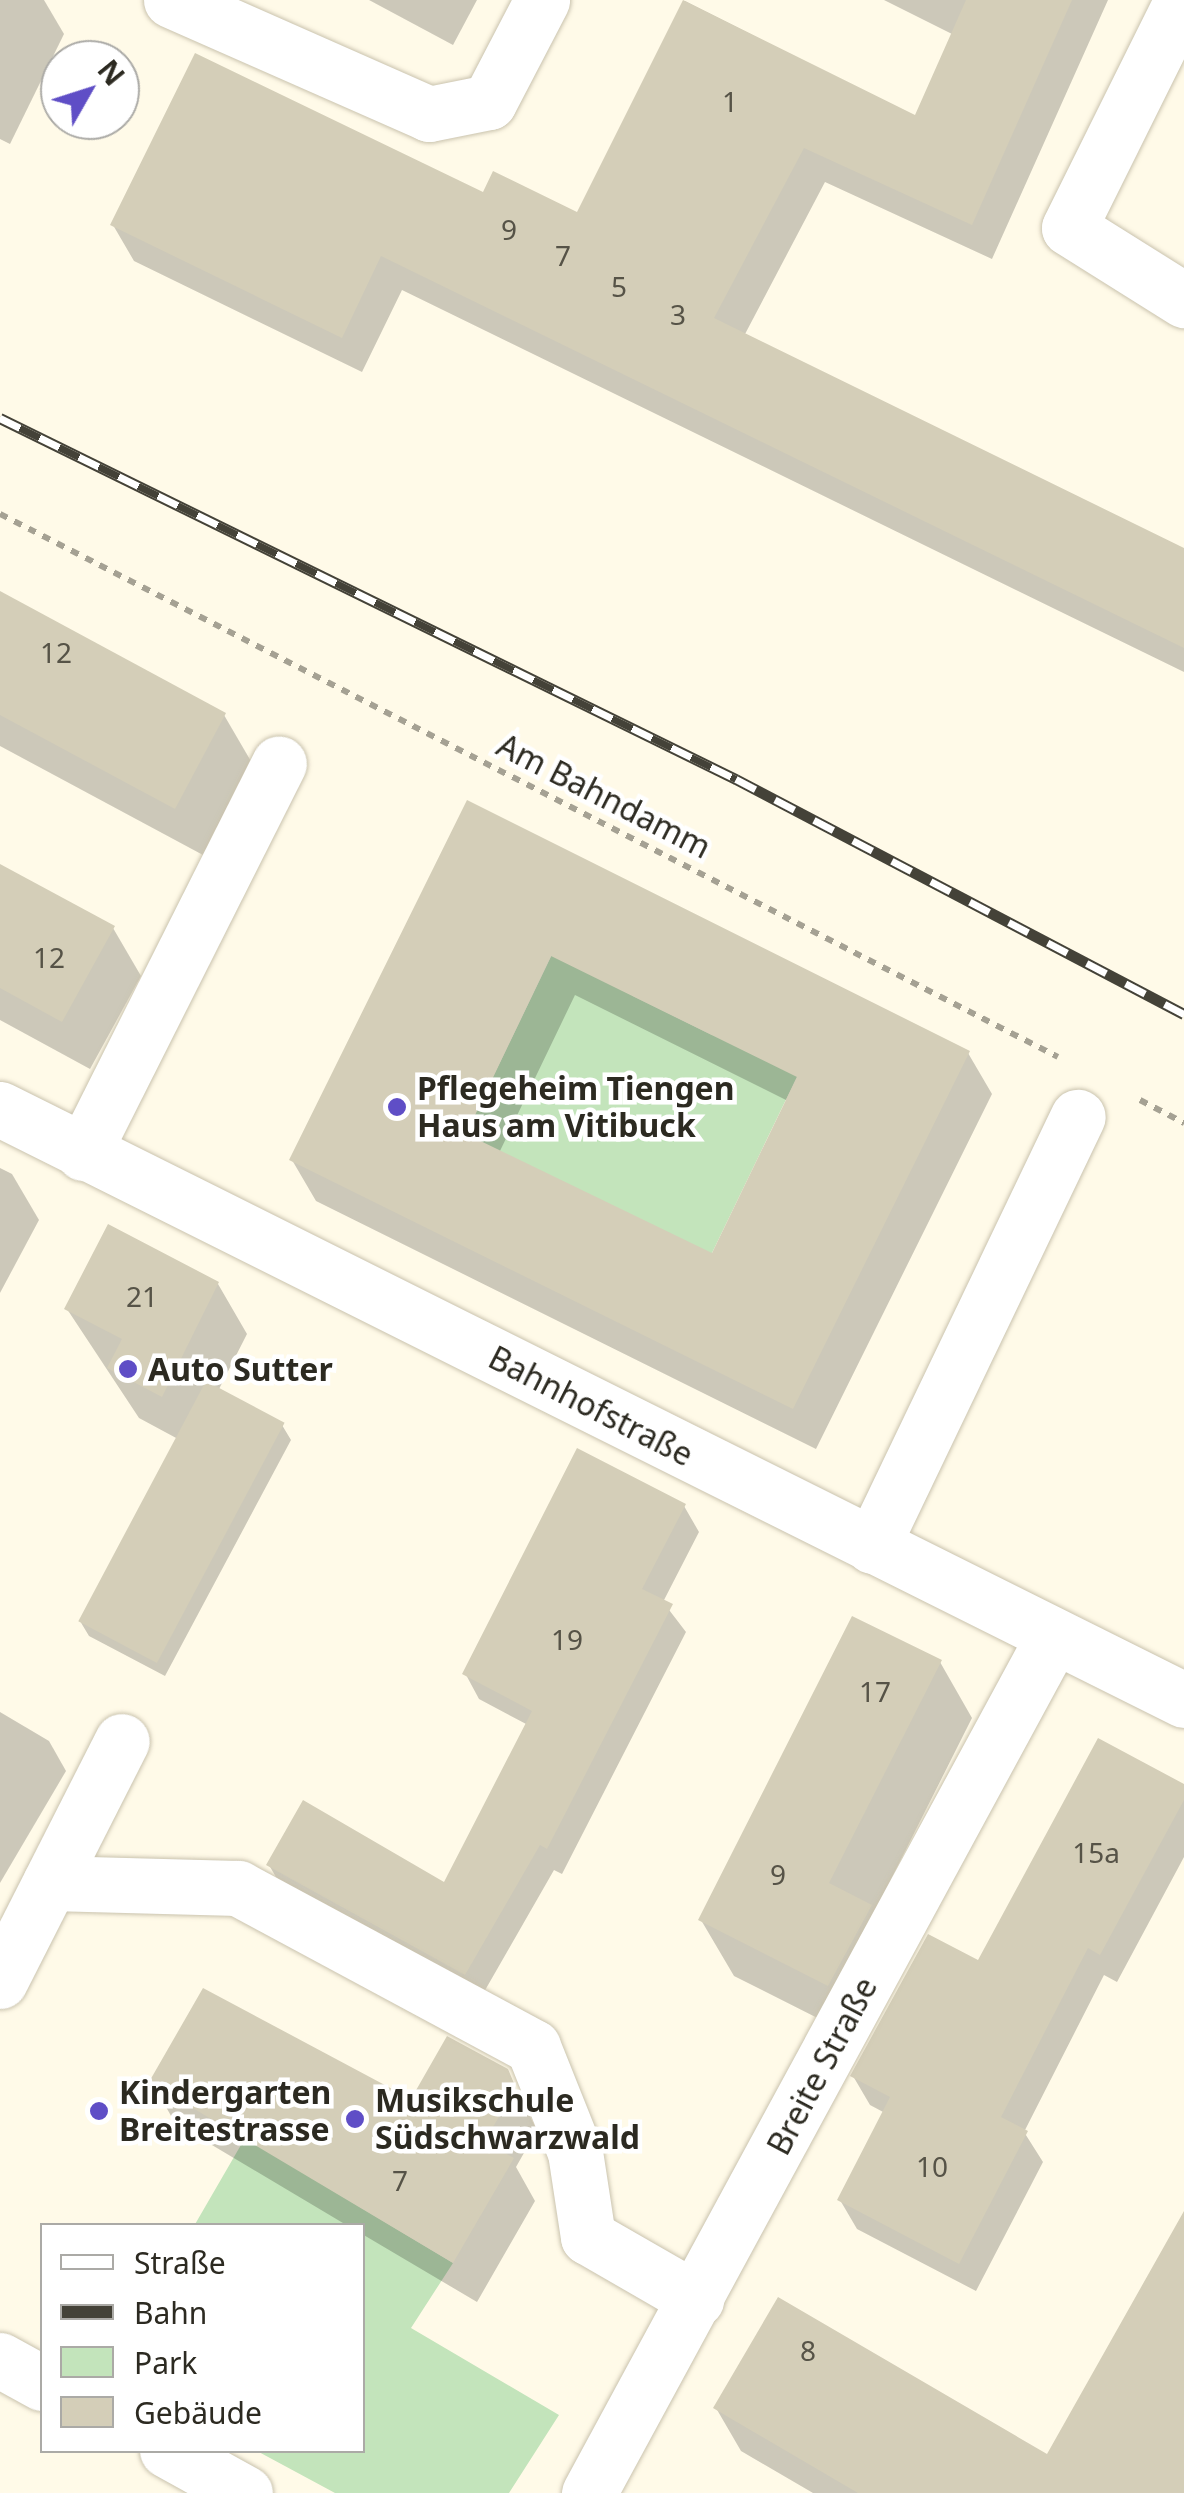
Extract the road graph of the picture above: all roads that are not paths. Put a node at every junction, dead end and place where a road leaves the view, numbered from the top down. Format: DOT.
graph roads {
  1 [pos="172,0"];
  2 [pos="542,0"];
  3 [pos="1182,0"];
  4 [pos="1184,300"];
  5 [pos="280,764"];
  6 [pos="1100,1103"];
  7 [pos="0,1109"];
  8 [pos="83,1152"];
  9 [pos="872,1546"];
  10 [pos="1053,1637"];
  11 [pos="1184,1700"];
  12 [pos="122,1741"];
  13 [pos="50,1883"];
  14 [pos="0,1981"];
  15 [pos="696,2299"];
  16 [pos="0,2360"];
  17 [pos="40,2382"];
  18 [pos="172,2453"];
  19 [pos="245,2493"];
  20 [pos="589,2493"];
  1 -- 2 [label="street"];
  3 -- 4 [label="street"];
  5 -- 8 [label="street"];
  6 -- 9 [label="street"];
  7 -- 8 [label="street, Bahnhofstraße"];
  8 -- 9 [label="street, Bahnhofstraße"];
  9 -- 10 [label="street, Bahnhofstraße"];
  10 -- 11 [label="street, Bahnhofstraße"];
  10 -- 15 [label="street, Breite Straße"];
  12 -- 13 [label="street"];
  13 -- 14 [label="street"];
  13 -- 15 [label="street"];
  15 -- 20 [label="street, Breite Straße"];
  16 -- 17 [label="street"];
  18 -- 19 [label="street"];
}
